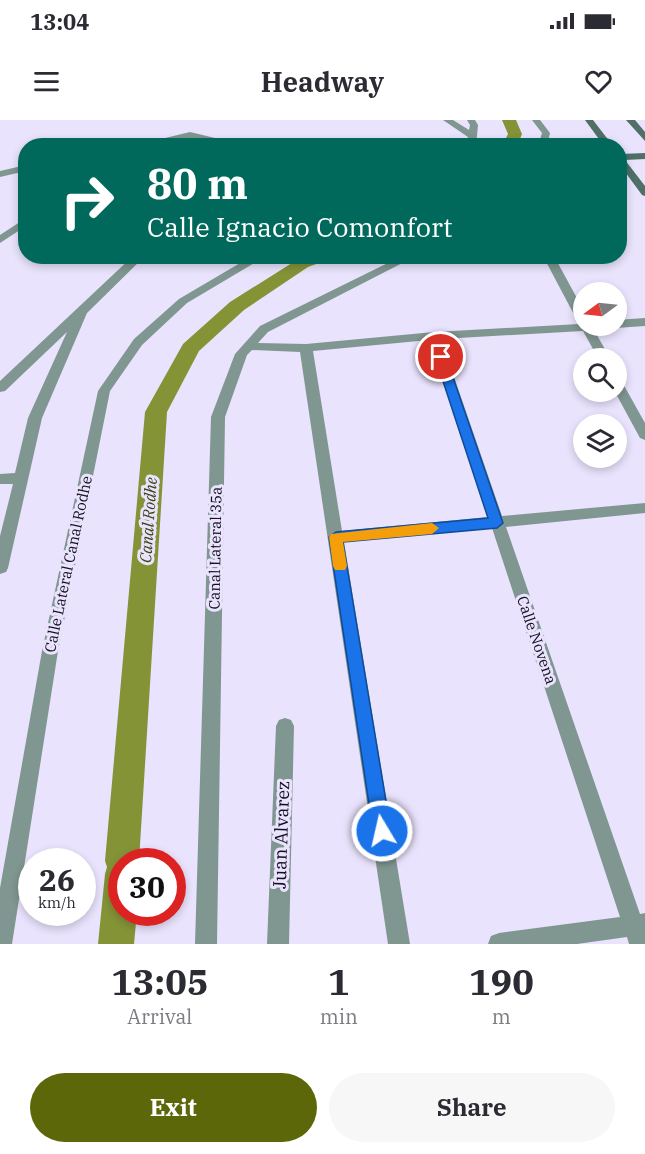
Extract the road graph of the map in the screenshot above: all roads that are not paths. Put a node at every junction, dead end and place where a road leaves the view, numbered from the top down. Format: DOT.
graph roads {
  1 [pos="447,120"];
  2 [pos="471,120"];
  3 [pos="536,120"];
  4 [pos="589,120"];
  5 [pos="630,120"];
  6 [pos="175,138"];
  7 [pos="205,138"];
  8 [pos="468,138"];
  9 [pos="472,138"];
  10 [pos="544,138"];
  11 [pos="603,138"];
  12 [pos="645,138"];
  13 [pos="645,156"];
  14 [pos="627,157"];
  15 [pos="627,167"];
  16 [pos="18,170"];
  17 [pos="0,174"];
  18 [pos="643,188"];
  19 [pos="18,227"];
  20 [pos="0,240"];
  21 [pos="131,264"];
  22 [pos="247,264"];
  23 [pos="395,264"];
  24 [pos="552,264"];
  25 [pos="573,303"];
  26 [pos="82,310"];
  27 [pos="645,322"];
  28 [pos="627,323"];
  29 [pos="573,326"];
  30 [pos="434,336"];
  31 [pos="249,346"];
  32 [pos="306,348"];
  33 [pos="0,388"];
  34 [pos="627,402"];
  35 [pos="645,435"];
  36 [pos="0,478"];
  37 [pos="21,478"];
  38 [pos="645,508"];
  39 [pos="497,523"];
  40 [pos="336,537"];
  41 [pos="0,568"];
  42 [pos="285,726"];
  43 [pos="640,931"];
  44 [pos="1,944"];
  45 [pos="206,944"];
  46 [pos="278,944"];
  47 [pos="399,944"];
  48 [pos="499,944"];
  1 -- 8 [label="street"];
  2 -- 9 [label="street"];
  3 -- 10 [label="street"];
  4 -- 11 [label="main road"];
  5 -- 12 [label="main road"];
  6 -- 7 [label="street"];
  13 -- 14 [label="main road"];
  15 -- 18 [label="main road"];
  16 -- 17 [label="street"];
  19 -- 20 [label="street"];
  21 -- 26 [label="street"];
  22 -- 44 [label="street, Calle Lateral Canal Rodhe"];
  23 -- 31 [label="street, Canal Lateral 35a"];
  24 -- 25 [label="street"];
  26 -- 33 [label="street"];
  26 -- 37 [label="street"];
  27 -- 28 [label="street"];
  29 -- 30 [label="street"];
  30 -- 32 [label="street"];
  30 -- 39 [label="street, Calle Novena"];
  31 -- 32 [label="street"];
  31 -- 45 [label="street, Canal Lateral 35a"];
  32 -- 40 [label="street"];
  34 -- 35 [label="street"];
  36 -- 37 [label="street"];
  37 -- 41 [label="street"];
  38 -- 39 [label="street"];
  39 -- 40 [label="street"];
  39 -- 43 [label="street, Calle Novena"];
  40 -- 47 [label="street"];
  42 -- 46 [label="street, Juan Alvarez"];
  43 -- 48 [label="street"];
}
